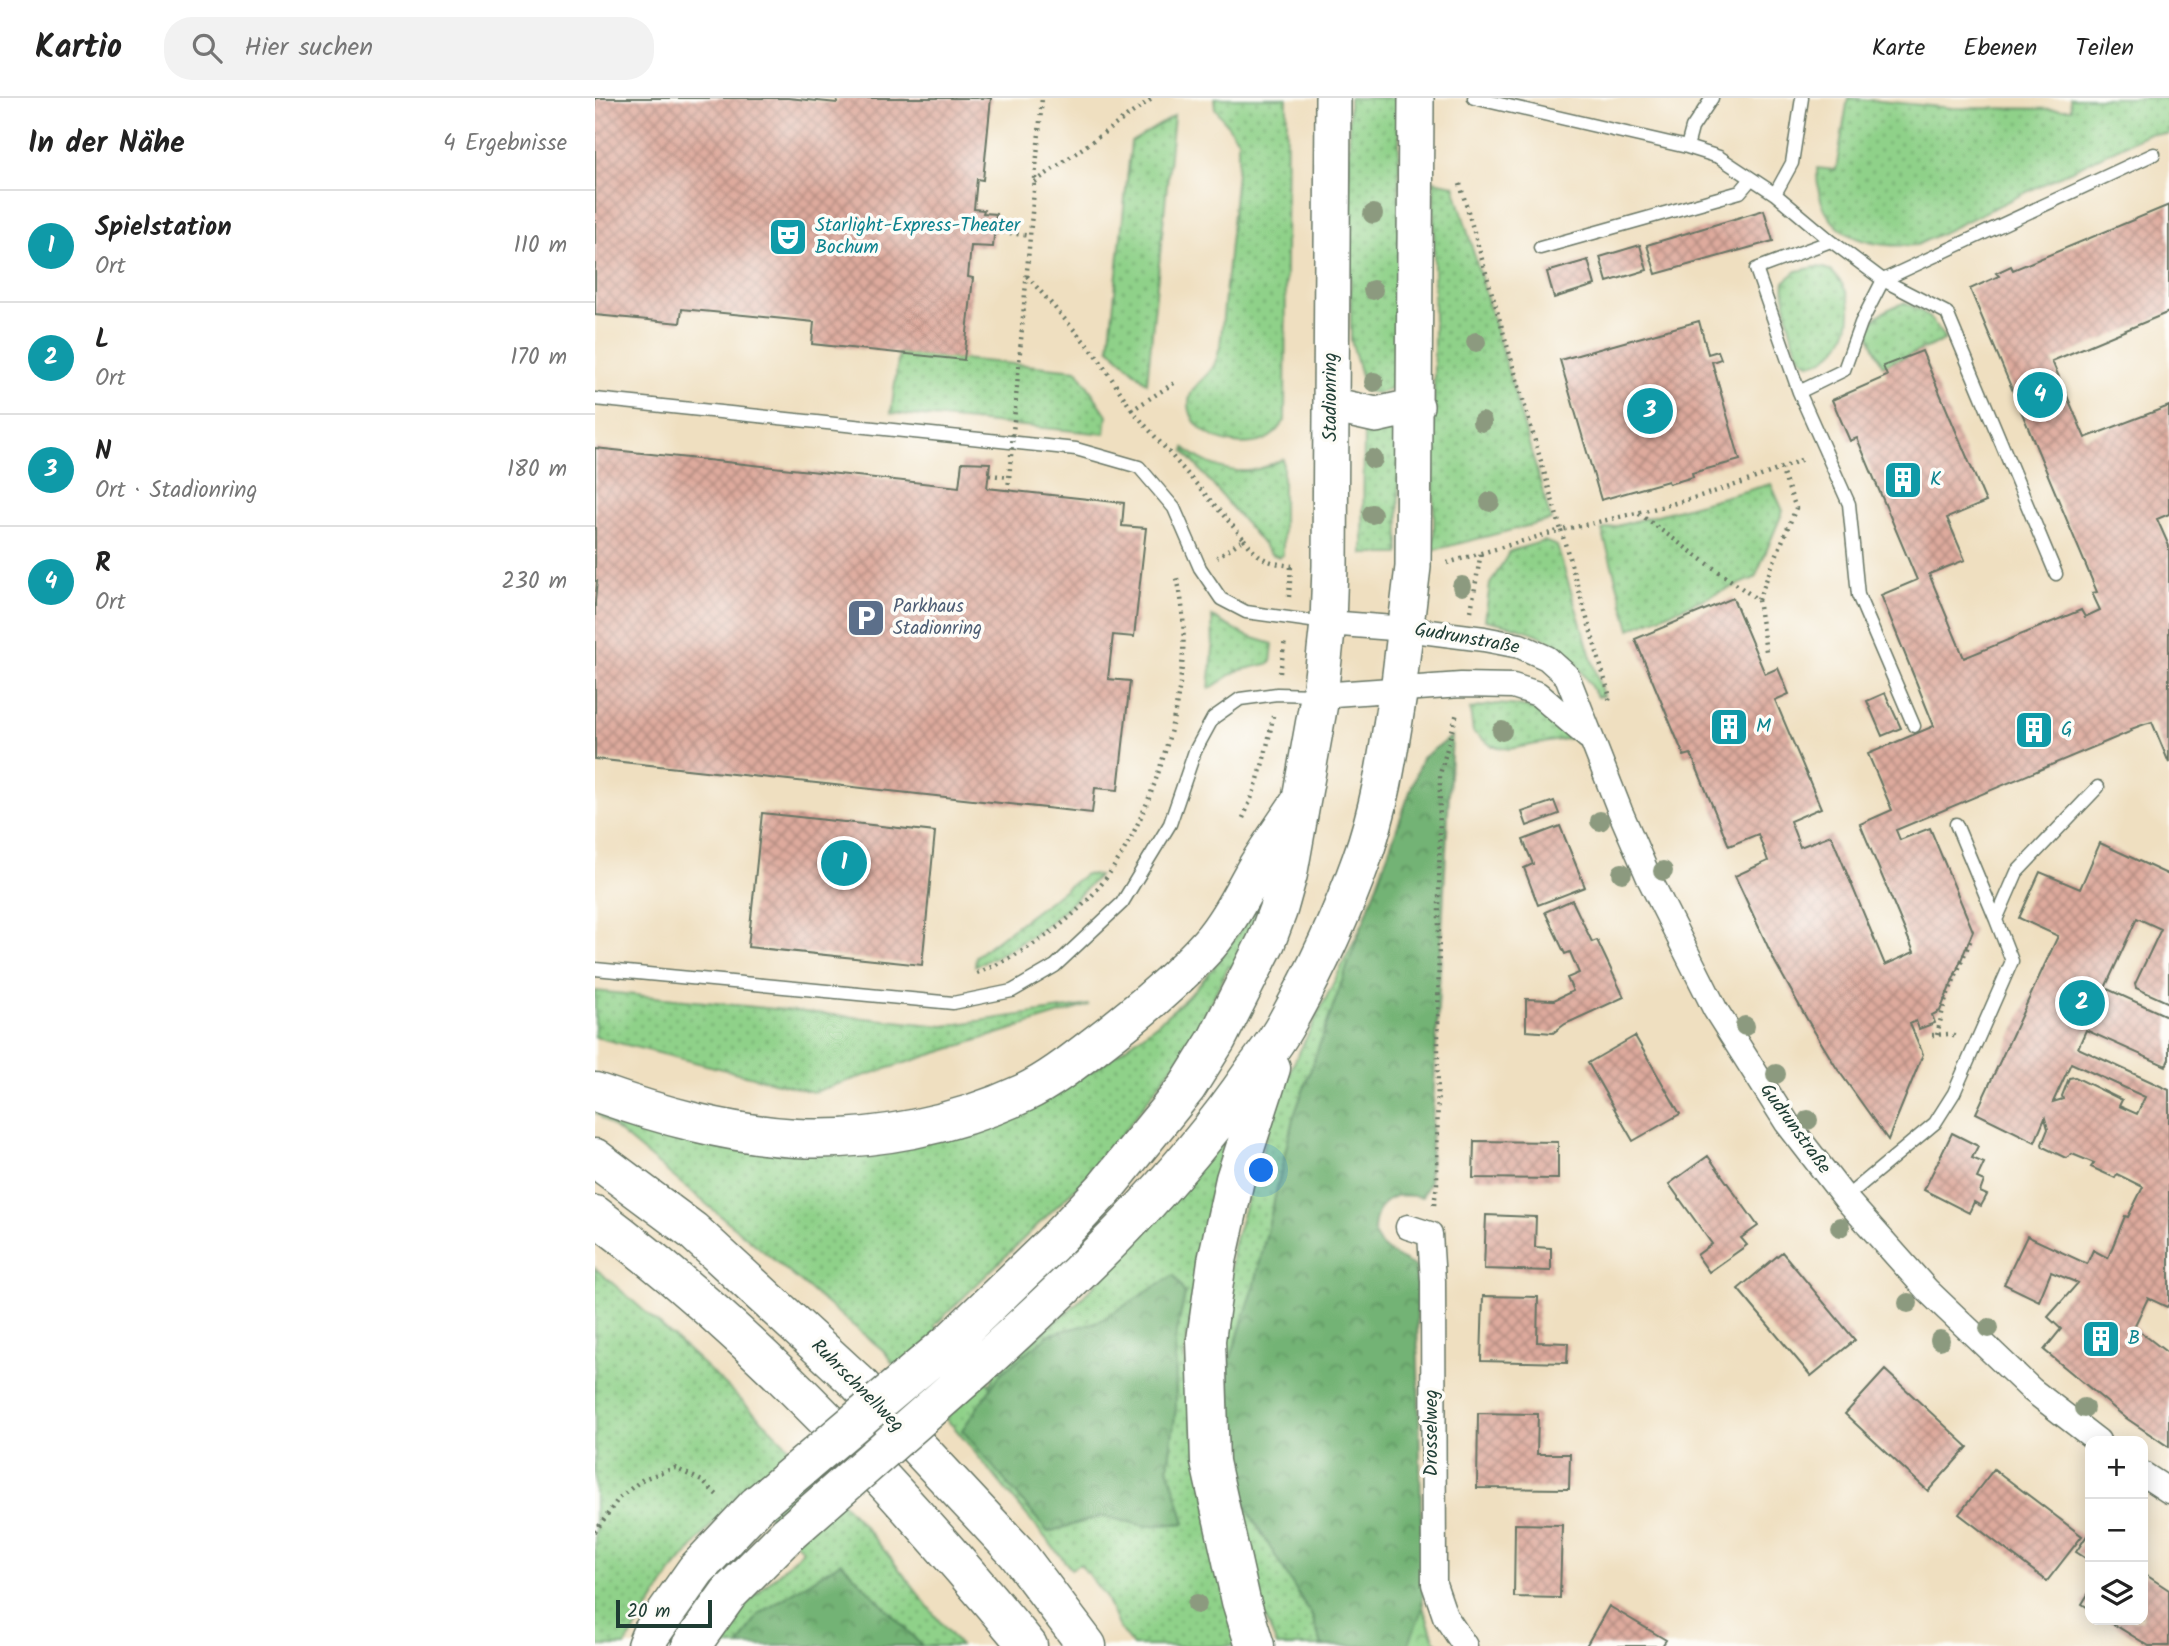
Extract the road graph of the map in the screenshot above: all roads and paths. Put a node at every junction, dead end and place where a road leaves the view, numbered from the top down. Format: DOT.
graph roads {
  1 [pos="1042,98"];
  2 [pos="1153,98"];
  3 [pos="1333,98"];
  4 [pos="1416,98"];
  5 [pos="1474,98"];
  6 [pos="1712,98"];
  7 [pos="1803,98"];
  8 [pos="1687,147"];
  9 [pos="2154,154"];
  10 [pos="1751,179"];
  11 [pos="1034,182"];
  12 [pos="1460,184"];
  13 [pos="1775,194"];
  14 [pos="982,229"];
  15 [pos="1030,236"];
  16 [pos="1831,241"];
  17 [pos="1540,248"];
  18 [pos="1027,275"];
  19 [pos="1883,280"];
  20 [pos="1174,383"];
  21 [pos="1799,393"];
  22 [pos="595,399"];
  23 [pos="1331,405"];
  24 [pos="1416,406"];
  25 [pos="1132,410"];
  26 [pos="1824,450"];
  27 [pos="1004,462"];
  28 [pos="1018,463"];
  29 [pos="1781,469"];
  30 [pos="989,475"];
  31 [pos="1010,477"];
  32 [pos="1008,491"];
  33 [pos="1638,514"];
  34 [pos="1561,530"];
  35 [pos="1244,539"];
  36 [pos="1481,552"];
  37 [pos="1331,566"];
  38 [pos="1413,567"];
  39 [pos="1200,568"];
  40 [pos="1175,572"];
  41 [pos="2056,574"];
  42 [pos="1178,583"];
  43 [pos="1758,600"];
  44 [pos="1328,624"];
  45 [pos="1406,629"];
  46 [pos="1467,636"];
  47 [pos="1766,651"];
  48 [pos="1461,685"];
  49 [pos="1398,691"];
  50 [pos="1320,695"];
  51 [pos="1914,726"];
  52 [pos="1594,743"];
  53 [pos="2098,787"];
  54 [pos="1301,801"];
  55 [pos="1956,824"];
  56 [pos="1996,920"];
  57 [pos="1971,939"];
  58 [pos="595,969"];
  59 [pos="966,977"];
  60 [pos="1285,1026"];
  61 [pos="1949,1034"];
  62 [pos="595,1092"];
  63 [pos="595,1158"];
  64 [pos="1845,1198"];
  65 [pos="595,1215"];
  66 [pos="1419,1231"];
  67 [pos="2092,1436"];
  68 [pos="2148,1477"];
  69 [pos="2169,1491"];
  70 [pos="719,1497"];
  71 [pos="595,1532"];
  72 [pos="646,1646"];
  73 [pos="691,1646"];
  74 [pos="1028,1646"];
  75 [pos="1087,1646"];
  76 [pos="1255,1646"];
  77 [pos="1465,1646"];
  1 -- 11 [label="path"];
  2 -- 11 [label="path"];
  3 -- 23 [label="main road, Stadionring"];
  4 -- 24 [label="main road"];
  5 -- 8 [label="lane"];
  6 -- 8 [label="lane"];
  7 -- 13 [label="lane"];
  8 -- 10 [label="lane"];
  9 -- 19 [label="lane"];
  10 -- 13 [label="lane"];
  10 -- 17 [label="lane"];
  11 -- 15 [label="path"];
  12 -- 34 [label="path"];
  13 -- 16 [label="lane"];
  14 -- 15 [label="path"];
  15 -- 18 [label="path"];
  16 -- 19 [label="lane"];
  16 -- 21 [label="lane"];
  18 -- 25 [label="path"];
  18 -- 31 [label="path, bridge"];
  19 -- 21 [label="lane"];
  19 -- 41 [label="lane"];
  20 -- 25 [label="path"];
  21 -- 26 [label="lane"];
  22 -- 39 [label="lane"];
  23 -- 24 [label="main road"];
  23 -- 37 [label="main road, Stadionring"];
  24 -- 38 [label="main road"];
  25 -- 35 [label="path"];
  26 -- 29 [label="path"];
  26 -- 51 [label="lane"];
  27 -- 28 [label="path"];
  29 -- 33 [label="path"];
  29 -- 43 [label="path"];
  30 -- 31 [label="path"];
  31 -- 32 [label="path, bridge"];
  33 -- 34 [label="path"];
  33 -- 43 [label="path"];
  34 -- 36 [label="path"];
  34 -- 52 [label="path"];
  35 -- 37 [label="path"];
  35 -- 39 [label="path"];
  36 -- 38 [label="path"];
  36 -- 46 [label="path"];
  37 -- 44 [label="main road, Stadionring"];
  38 -- 45 [label="main road"];
  39 -- 42 [label="path"];
  39 -- 44 [label="lane"];
  40 -- 42 [label="path"];
  42 -- 59 [label="path"];
  43 -- 47 [label="path"];
  44 -- 45 [label="street, Gudrunstraße"];
  44 -- 50 [label="main road, Stadionring"];
  45 -- 46 [label="street, Gudrunstraße"];
  45 -- 49 [label="main road"];
  46 -- 52 [label="street, Gudrunstraße"];
  48 -- 49 [label="street, Gudrunstraße"];
  48 -- 52 [label="street, Gudrunstraße"];
  48 -- 66 [label="path"];
  49 -- 50 [label="street, Gudrunstraße"];
  49 -- 60 [label="highway"];
  50 -- 54 [label="highway"];
  50 -- 58 [label="lane"];
  52 -- 64 [label="street, Gudrunstraße"];
  53 -- 56 [label="lane"];
  54 -- 62 [label="highway"];
  54 -- 72 [label="highway, bridge"];
  55 -- 56 [label="lane"];
  56 -- 64 [label="lane"];
  57 -- 61 [label="path"];
  60 -- 73 [label="highway, bridge"];
  60 -- 76 [label="highway"];
  63 -- 75 [label="highway, Ruhrschnellweg"];
  64 -- 67 [label="street, Gudrunstraße"];
  65 -- 74 [label="highway"];
  66 -- 77 [label="street, Drosselweg"];
  68 -- 69 [label="street"];
  70 -- 71 [label="path"];
}
